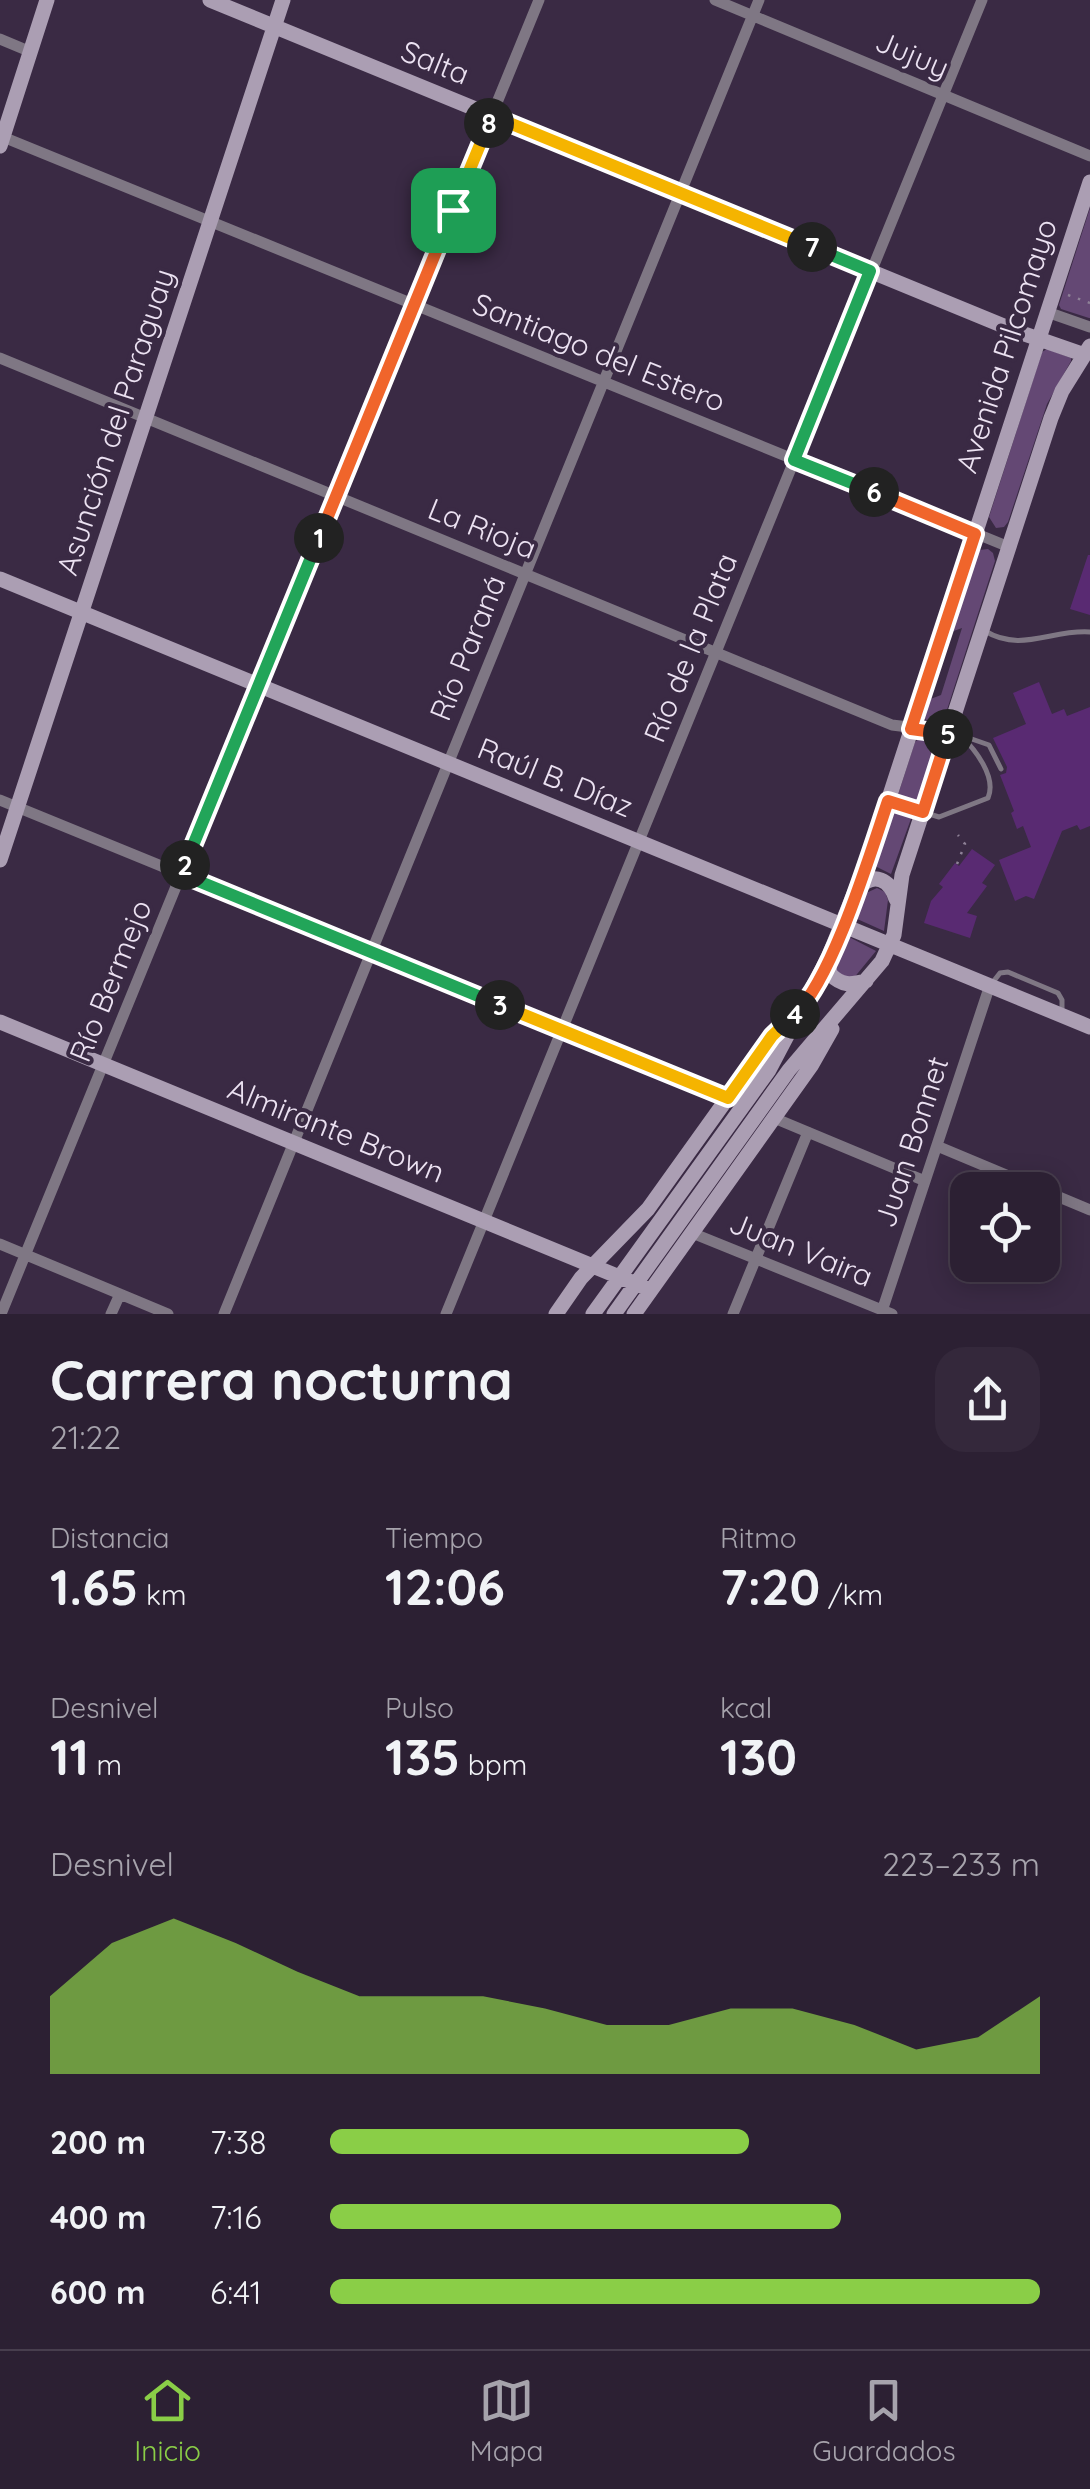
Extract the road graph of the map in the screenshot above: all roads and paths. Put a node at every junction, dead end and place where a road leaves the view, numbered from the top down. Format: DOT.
graph roads {
  1 [pos="47,0"];
  2 [pos="210,0"];
  3 [pos="283,0"];
  4 [pos="539,0"];
  5 [pos="715,0"];
  6 [pos="759,0"];
  7 [pos="982,0"];
  8 [pos="752,16"];
  9 [pos="274,26"];
  10 [pos="0,39"];
  11 [pos="30,52"];
  12 [pos="944,95"];
  13 [pos="492,116"];
  14 [pos="1,141"];
  15 [pos="1090,156"];
  16 [pos="1090,182"];
  17 [pos="680,193"];
  18 [pos="210,222"];
  19 [pos="870,271"];
  20 [pos="1062,294"];
  21 [pos="1090,303"];
  22 [pos="414,305"];
  23 [pos="1048,312"];
  24 [pos="1090,327"];
  25 [pos="1038,339"];
  26 [pos="1087,350"];
  27 [pos="0,358"];
  28 [pos="603,382"];
  29 [pos="146,418"];
  30 [pos="794,460"];
  31 [pos="336,496"];
  32 [pos="975,534"];
  33 [pos="1009,547"];
  34 [pos="525,574"];
  35 [pos="0,579"];
  36 [pos="82,612"];
  37 [pos="982,630"];
  38 [pos="1090,632"];
  39 [pos="716,652"];
  40 [pos="258,685"];
  41 [pos="911,729"];
  42 [pos="954,734"];
  43 [pos="448,763"];
  44 [pos="1001,769"];
  45 [pos="0,800"];
  46 [pos="888,801"];
  47 [pos="18,807"];
  48 [pos="923,812"];
  49 [pos="958,836"];
  50 [pos="638,841"];
  51 [pos="0,860"];
  52 [pos="957,864"];
  53 [pos="181,874"];
  54 [pos="856,893"];
  55 [pos="897,903"];
  56 [pos="842,925"];
  57 [pos="890,945"];
  58 [pos="371,952"];
  59 [pos="828,958"];
  60 [pos="866,981"];
  61 [pos="990,985"];
  62 [pos="807,1002"];
  63 [pos="843,1008"];
  64 [pos="0,1022"];
  65 [pos="1090,1026"];
  66 [pos="561,1030"];
  67 [pos="103,1065"];
  68 [pos="728,1098"];
  69 [pos="774,1118"];
  70 [pos="808,1132"];
  71 [pos="294,1143"];
  72 [pos="937,1146"];
  73 [pos="925,1181"];
  74 [pos="1090,1210"];
  75 [pos="484,1221"];
  76 [pos="692,1233"];
  77 [pos="0,1244"];
  78 [pos="25,1255"];
  79 [pos="756,1259"];
  80 [pos="593,1266"];
  81 [pos="620,1277"];
  82 [pos="644,1286"];
  83 [pos="120,1294"];
  84 [pos="885,1313"];
  85 [pos="1,1314"];
  86 [pos="112,1314"];
  87 [pos="168,1314"];
  88 [pos="224,1314"];
  89 [pos="446,1314"];
  90 [pos="556,1314"];
  91 [pos="594,1314"];
  92 [pos="614,1314"];
  93 [pos="634,1314"];
  94 [pos="734,1314"];
  1 -- 11 [label="main road"];
  2 -- 9 [label="main road, Salta"];
  3 -- 9 [label="main road, Asunción del Paraguay"];
  4 -- 13 [label="street, Río Bermejo"];
  5 -- 8 [label="street, Jujuy"];
  6 -- 8 [label="street, Río Paraná"];
  7 -- 12 [label="street, Río de la Plata"];
  8 -- 12 [label="street, Jujuy"];
  8 -- 17 [label="street, Río Paraná"];
  9 -- 13 [label="main road, Salta"];
  9 -- 18 [label="main road, Asunción del Paraguay"];
  10 -- 11 [label="street"];
  11 -- 14 [label="main road"];
  12 -- 15 [label="street, Jujuy"];
  12 -- 19 [label="street, Río de la Plata"];
  13 -- 17 [label="main road, Salta"];
  13 -- 22 [label="street, Río Bermejo"];
  14 -- 18 [label="street, Santiago del Estero"];
  16 -- 23 [label="main road, Avenida Pilcomayo"];
  17 -- 19 [label="main road, Salta"];
  17 -- 28 [label="street, Río Paraná"];
  18 -- 22 [label="street, Santiago del Estero"];
  18 -- 29 [label="main road, Asunción del Paraguay"];
  19 -- 25 [label="main road, Salta"];
  19 -- 30 [label="street, Río de la Plata"];
  20 -- 21 [label="path"];
  22 -- 28 [label="street, Santiago del Estero"];
  22 -- 31 [label="street, Río Bermejo"];
  23 -- 24 [label="street"];
  23 -- 25 [label="main road, Avenida Pilcomayo"];
  25 -- 26 [label="main road, Salta"];
  25 -- 32 [label="main road, Avenida Pilcomayo"];
  26 -- 33 [label="main road"];
  27 -- 29 [label="street, La Rioja"];
  28 -- 30 [label="street, Santiago del Estero"];
  28 -- 34 [label="street, Río Paraná"];
  29 -- 31 [label="street, La Rioja"];
  29 -- 36 [label="main road, Asunción del Paraguay"];
  30 -- 32 [label="street, Santiago del Estero"];
  30 -- 39 [label="street, Río de la Plata"];
  31 -- 34 [label="street, La Rioja"];
  31 -- 40 [label="street, Río Bermejo"];
  32 -- 33 [label="street, Santiago del Estero"];
  32 -- 41 [label="main road, Avenida Pilcomayo"];
  33 -- 37 [label="main road"];
  34 -- 39 [label="street, La Rioja"];
  34 -- 43 [label="street, Río Paraná"];
  35 -- 36 [label="main road, Raúl B. Díaz"];
  36 -- 40 [label="main road, Raúl B. Díaz"];
  36 -- 47 [label="main road, Asunción del Paraguay"];
  37 -- 38 [label="lane"];
  37 -- 42 [label="main road"];
  39 -- 41 [label="street, La Rioja"];
  39 -- 50 [label="street, Río de la Plata"];
  40 -- 43 [label="main road, Raúl B. Díaz"];
  40 -- 53 [label="street, Río Bermejo"];
  41 -- 42 [label="street, La Rioja"];
  41 -- 46 [label="main road, Avenida Pilcomayo"];
  42 -- 44 [label="lane"];
  42 -- 48 [label="main road"];
  42 -- 48 [label="lane"];
  43 -- 50 [label="main road, Raúl B. Díaz"];
  43 -- 58 [label="street, Río Paraná"];
  45 -- 47 [label="street"];
  46 -- 48 [label="lane"];
  46 -- 54 [label="main road, Avenida Pilcomayo"];
  47 -- 51 [label="main road, Asunción del Paraguay"];
  47 -- 53 [label="street"];
  48 -- 55 [label="main road"];
  49 -- 52 [label="path"];
  50 -- 56 [label="main road, Raúl B. Díaz"];
  50 -- 66 [label="street, Río de la Plata"];
  53 -- 58 [label="street"];
  53 -- 67 [label="street, Río Bermejo"];
  54 -- 55 [label="main road"];
  54 -- 56 [label="main road, Avenida Pilcomayo"];
  55 -- 57 [label="main road"];
  56 -- 57 [label="main road, Raúl B. Díaz"];
  56 -- 59 [label="main road, Avenida Pilcomayo"];
  57 -- 60 [label="main road"];
  57 -- 61 [label="main road, Raúl B. Díaz"];
  58 -- 66 [label="street"];
  58 -- 71 [label="street, Río Paraná"];
  59 -- 60 [label="main road"];
  59 -- 62 [label="main road, Avenida Pilcomayo"];
  60 -- 63 [label="main road"];
  61 -- 65 [label="main road, Raúl B. Díaz"];
  61 -- 72 [label="street, Juan Bonnet"];
  62 -- 68 [label="main road"];
  62 -- 81 [label="main road, Avenida Pilcomayo"];
  63 -- 69 [label="main road"];
  63 -- 82 [label="main road"];
  64 -- 67 [label="main road, Almirante Brown"];
  66 -- 68 [label="street"];
  66 -- 75 [label="street, Río de la Plata"];
  67 -- 71 [label="main road, Almirante Brown"];
  67 -- 78 [label="street, Río Bermejo"];
  68 -- 80 [label="main road"];
  69 -- 70 [label="street"];
  69 -- 76 [label="main road"];
  70 -- 73 [label="street"];
  70 -- 79 [label="street"];
  71 -- 75 [label="main road, Almirante Brown"];
  71 -- 88 [label="street, Río Paraná"];
  72 -- 73 [label="street, Juan Bonnet"];
  72 -- 74 [label="street"];
  73 -- 84 [label="street, Juan Bonnet"];
  75 -- 80 [label="main road, Almirante Brown"];
  75 -- 89 [label="street, Río de la Plata"];
  76 -- 79 [label="street, Juan Vaira"];
  76 -- 82 [label="main road"];
  77 -- 78 [label="street"];
  78 -- 83 [label="street"];
  78 -- 85 [label="street, Río Bermejo"];
  79 -- 84 [label="street, Juan Vaira"];
  79 -- 94 [label="street"];
  80 -- 81 [label="main road, Almirante Brown"];
  80 -- 90 [label="main road"];
  81 -- 82 [label="main road, Almirante Brown"];
  81 -- 91 [label="main road, Avenida Pilcomayo"];
  82 -- 92 [label="main road"];
  82 -- 93 [label="main road"];
  83 -- 86 [label="street"];
  83 -- 87 [label="street"];
}
